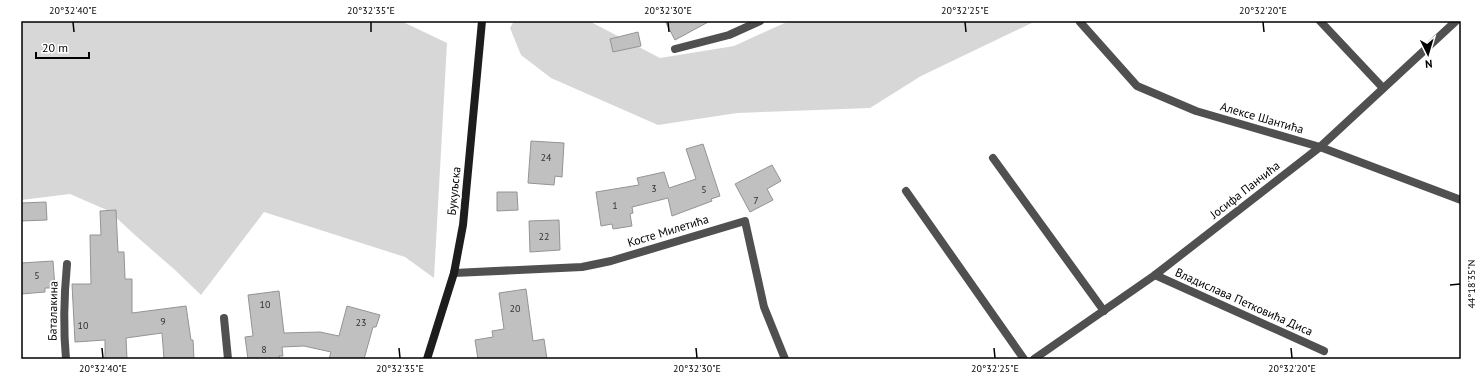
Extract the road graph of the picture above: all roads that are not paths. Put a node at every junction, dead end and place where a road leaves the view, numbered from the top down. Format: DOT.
graph roads {
  1 [pos="482,21"];
  2 [pos="760,21"];
  3 [pos="1320,21"];
  4 [pos="1456,21"];
  5 [pos="1080,22"];
  6 [pos="675,49"];
  7 [pos="1383,88"];
  8 [pos="1320,147"];
  9 [pos="993,158"];
  10 [pos="906,191"];
  11 [pos="1461,200"];
  12 [pos="67,264"];
  13 [pos="454,273"];
  14 [pos="1155,275"];
  15 [pos="1104,311"];
  16 [pos="224,318"];
  17 [pos="1324,351"];
  18 [pos="66,359"];
  19 [pos="228,359"];
  20 [pos="427,359"];
  21 [pos="785,359"];
  22 [pos="1024,359"];
  23 [pos="1034,359"];
  1 -- 13 [label="main road, Букуљска"];
  2 -- 6 [label="street"];
  3 -- 7 [label="street"];
  4 -- 7 [label="street, Јосифа Панчића"];
  5 -- 8 [label="street, Алексе Шантића"];
  7 -- 8 [label="street, Јосифа Панчића"];
  8 -- 11 [label="street, Алексе Шантића"];
  8 -- 14 [label="street, Јосифа Панчића"];
  9 -- 15 [label="street"];
  10 -- 22 [label="street"];
  12 -- 18 [label="street, Баталакина"];
  13 -- 20 [label="main road, Букуљска"];
  13 -- 21 [label="street, Косте Милетића"];
  14 -- 15 [label="street, Јосифа Панчића"];
  14 -- 17 [label="street, Владислава Петковића Диса"];
  15 -- 23 [label="street, Јосифа Панчића"];
  16 -- 19 [label="street"];
}
